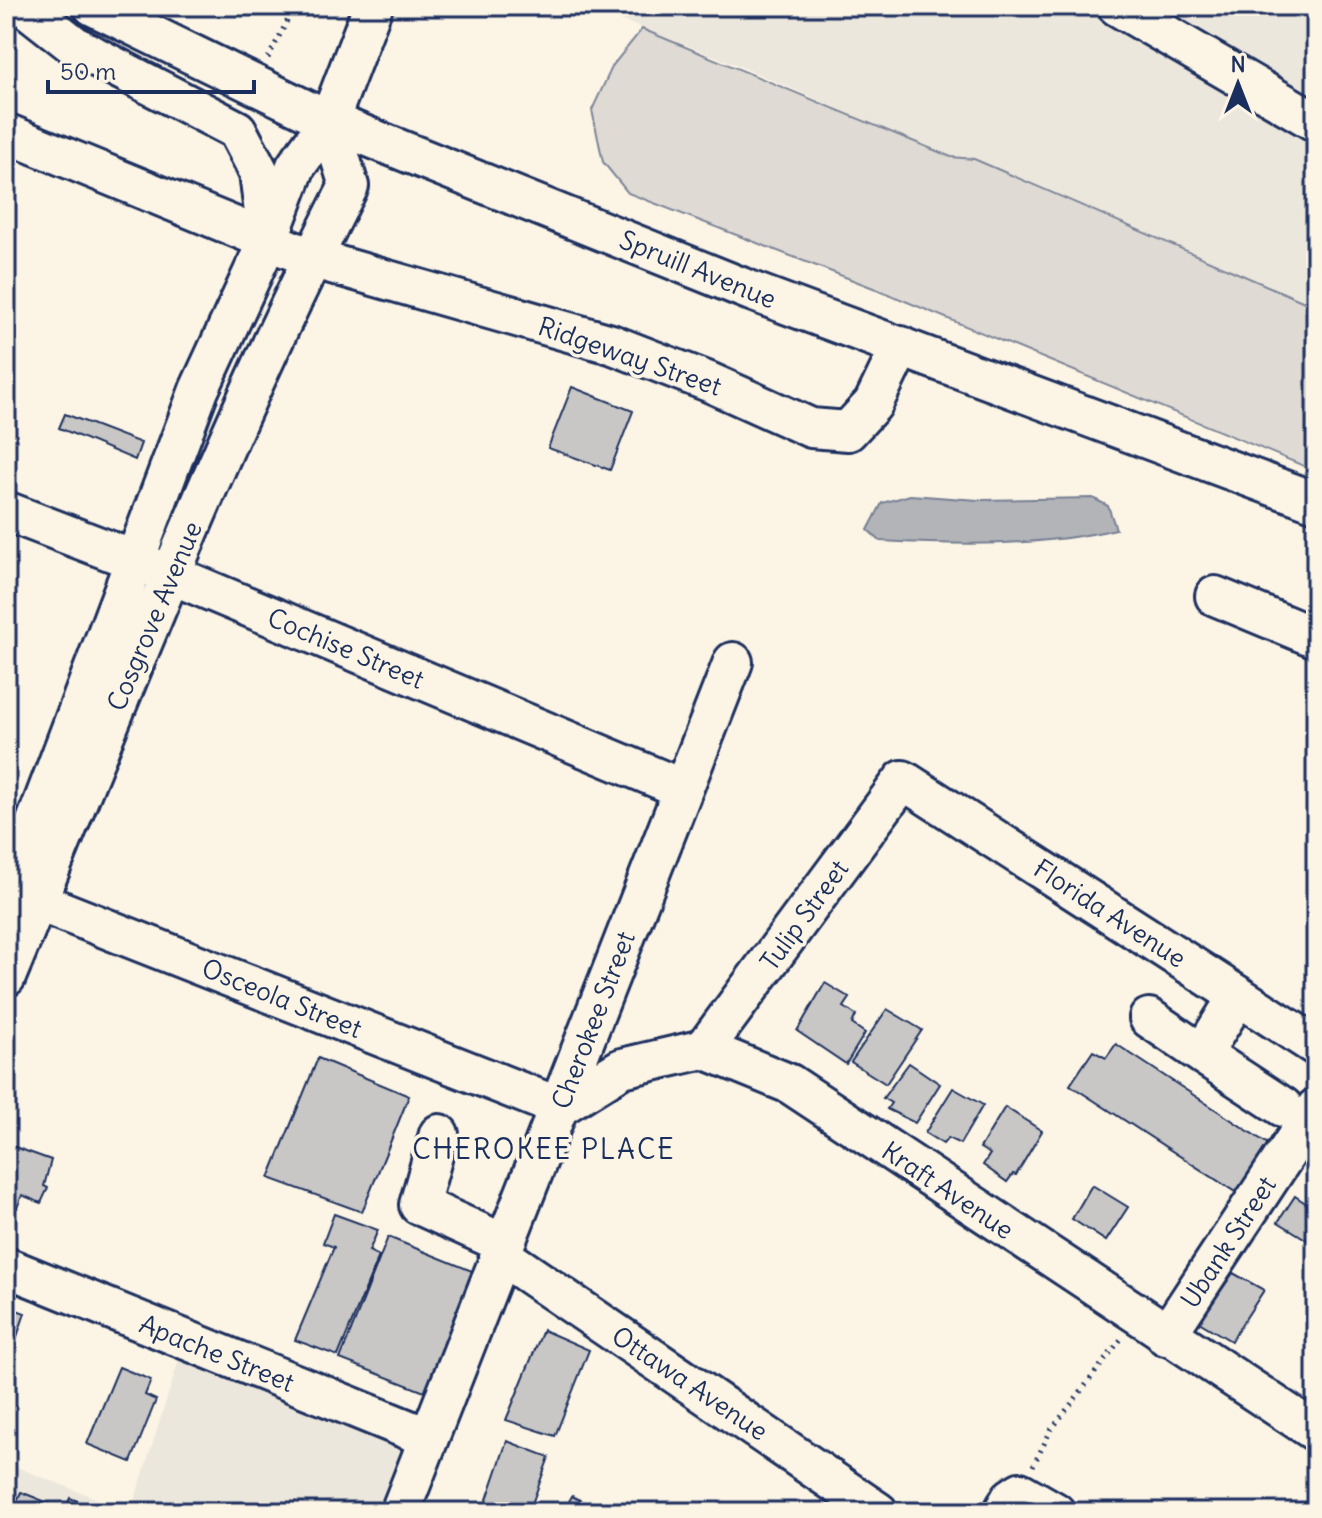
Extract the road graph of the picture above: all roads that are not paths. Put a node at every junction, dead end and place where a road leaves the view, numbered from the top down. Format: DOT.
graph roads {
  1 [pos="24,6"];
  2 [pos="93,6"];
  3 [pos="373,6"];
  4 [pos="1117,6"];
  5 [pos="329,121"];
  6 [pos="1316,122"];
  7 [pos="6,133"];
  8 [pos="268,240"];
  9 [pos="311,258"];
  10 [pos="901,346"];
  11 [pos="1316,502"];
  12 [pos="6,511"];
  13 [pos="133,562"];
  14 [pos="170,574"];
  15 [pos="1215,596"];
  16 [pos="1316,638"];
  17 [pos="733,662"];
  18 [pos="903,780"];
  19 [pos="683,789"];
  20 [pos="15,895"];
  21 [pos="6,977"];
  22 [pos="1238,996"];
  23 [pos="1149,1018"];
  24 [pos="1316,1046"];
  25 [pos="704,1049"];
  26 [pos="1202,1054"];
  27 [pos="559,1107"];
  28 [pos="1299,1107"];
  29 [pos="439,1134"];
  30 [pos="503,1249"];
  31 [pos="6,1267"];
  32 [pos="1152,1326"];
  33 [pos="1316,1432"];
  34 [pos="429,1438"];
  35 [pos="1012,1502"];
  36 [pos="403,1511"];
  37 [pos="878,1512"];
  38 [pos="1055,1512"];
  1 -- 8 [label="street"];
  2 -- 5 [label="street, Spruill Avenue"];
  3 -- 5 [label="street, Cosgrove Avenue"];
  4 -- 6 [label="street"];
  5 -- 8 [label="street, Cosgrove Avenue"];
  5 -- 9 [label="street, Cosgrove Avenue"];
  5 -- 10 [label="street, Spruill Avenue"];
  7 -- 8 [label="street"];
  8 -- 9 [label="street"];
  8 -- 13 [label="street, Cosgrove Avenue"];
  9 -- 10 [label="street, Ridgeway Street"];
  9 -- 14 [label="street, Cosgrove Avenue"];
  10 -- 11 [label="street, Spruill Avenue"];
  12 -- 13 [label="street, Cochise Street"];
  13 -- 14 [label="street, Cochise Street"];
  13 -- 20 [label="street, Cosgrove Avenue"];
  14 -- 19 [label="street, Cochise Street"];
  14 -- 20 [label="street, Cosgrove Avenue"];
  15 -- 16 [label="street"];
  17 -- 19 [label="street, Cherokee Street"];
  18 -- 22 [label="street, Florida Avenue"];
  18 -- 25 [label="street, Tulip Street"];
  19 -- 27 [label="street, Cherokee Street"];
  20 -- 21 [label="street, Cosgrove Avenue"];
  20 -- 27 [label="street, Osceola Street"];
  22 -- 24 [label="street, Florida Avenue"];
  22 -- 26 [label="street"];
  23 -- 26 [label="street"];
  25 -- 27 [label="street"];
  25 -- 32 [label="street, Kraft Avenue"];
  26 -- 28 [label="street"];
  27 -- 30 [label="street, Cherokee Street"];
  28 -- 32 [label="street, Ubank Street"];
  29 -- 30 [label="street, Ottawa Avenue"];
  30 -- 34 [label="street, Cherokee Street"];
  30 -- 37 [label="street, Ottawa Avenue"];
  31 -- 34 [label="street, Apache Street"];
  32 -- 33 [label="street, Kraft Avenue"];
  34 -- 36 [label="street, Cherokee Street"];
  35 -- 38 [label="street"];
}
